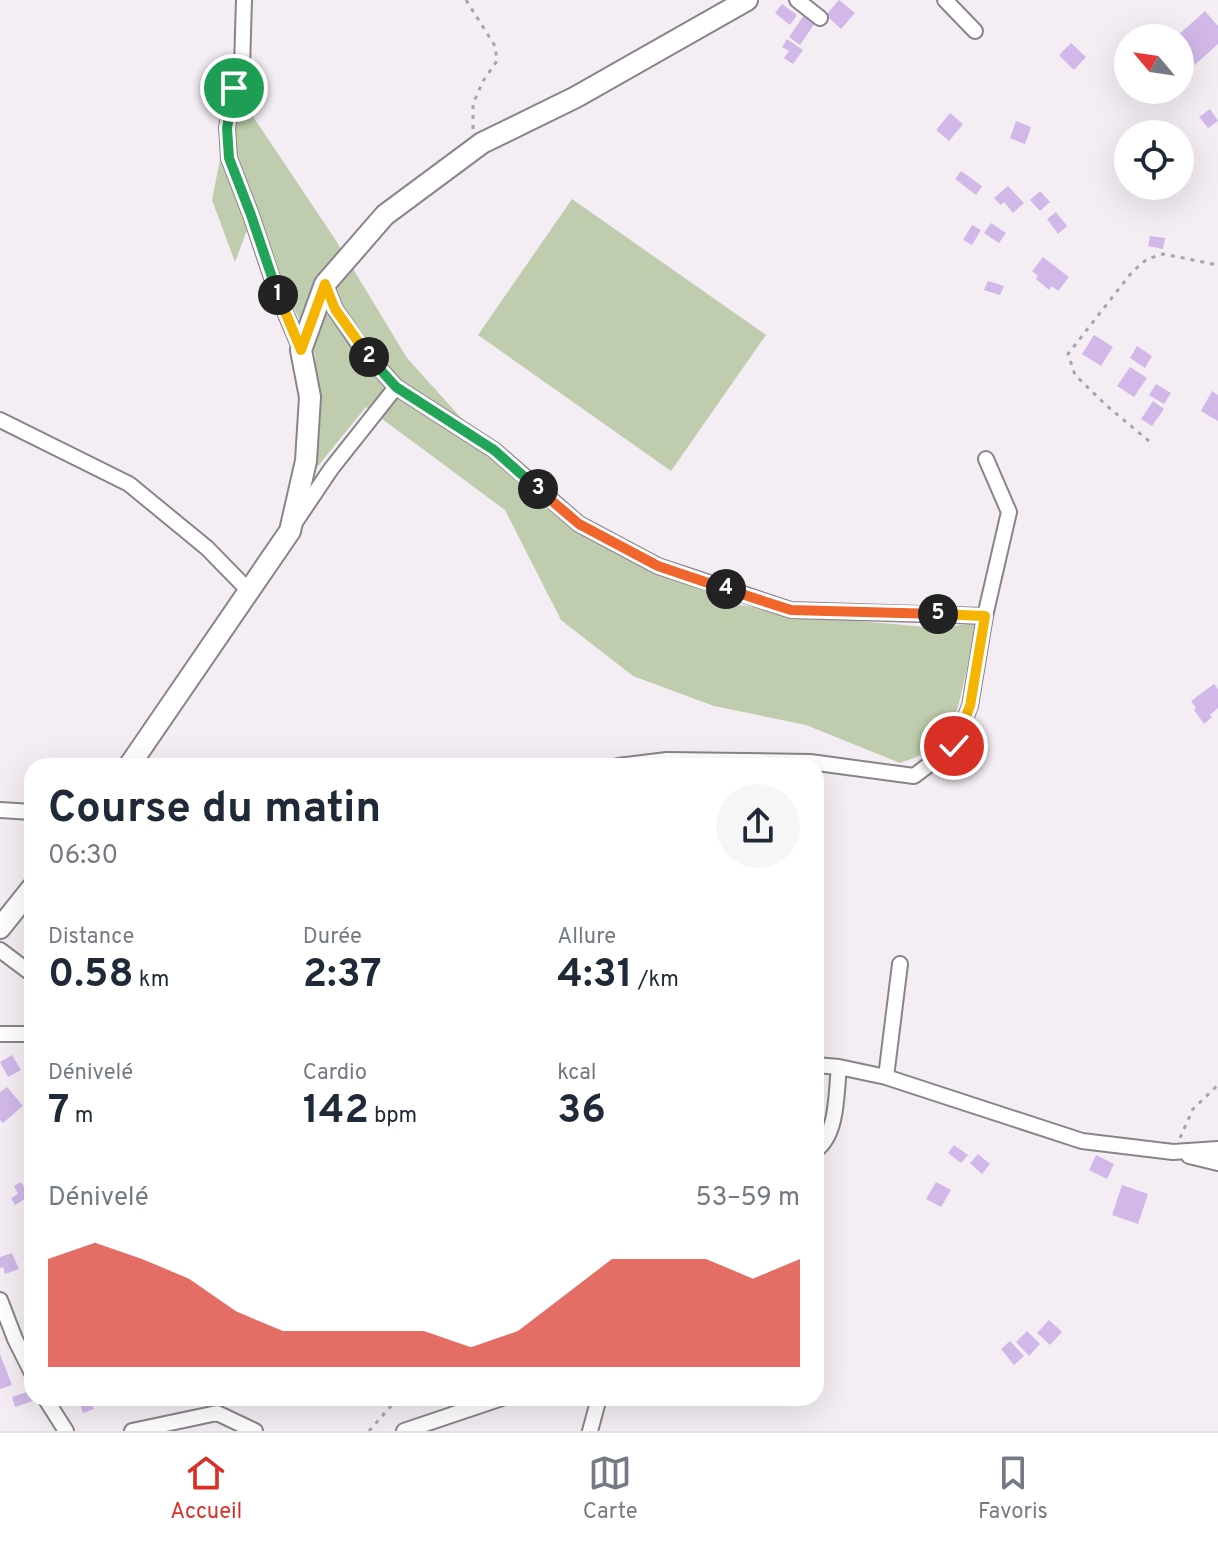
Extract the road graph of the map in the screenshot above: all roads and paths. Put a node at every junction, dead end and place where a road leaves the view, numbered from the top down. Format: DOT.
graph roads {
  1 [pos="244,0"];
  2 [pos="466,0"];
  3 [pos="747,0"];
  4 [pos="797,0"];
  5 [pos="945,0"];
  6 [pos="820,18"];
  7 [pos="975,31"];
  8 [pos="482,143"];
  9 [pos="1218,265"];
  10 [pos="325,284"];
  11 [pos="301,350"];
  12 [pos="396,387"];
  13 [pos="0,420"];
  14 [pos="1149,441"];
  15 [pos="986,459"];
  16 [pos="290,531"];
  17 [pos="249,591"];
  18 [pos="985,616"];
  19 [pos="134,758"];
  20 [pos="824,764"];
  21 [pos="0,810"];
  22 [pos="24,812"];
  23 [pos="24,898"];
  24 [pos="0,928"];
  25 [pos="0,950"];
  26 [pos="900,964"];
  27 [pos="24,968"];
  28 [pos="0,1034"];
  29 [pos="24,1034"];
  30 [pos="824,1066"];
  31 [pos="839,1067"];
  32 [pos="886,1077"];
  33 [pos="1218,1085"];
  34 [pos="824,1143"];
  35 [pos="1218,1149"];
  36 [pos="1173,1152"];
  37 [pos="1218,1163"];
  38 [pos="0,1300"];
  39 [pos="15,1339"];
  40 [pos="0,1347"];
  41 [pos="24,1357"];
  42 [pos="50,1406"];
  43 [pos="391,1406"];
  44 [pos="478,1406"];
  45 [pos="597,1406"];
  46 [pos="66,1431"];
  47 [pos="132,1431"];
  48 [pos="255,1431"];
  49 [pos="369,1431"];
  50 [pos="404,1431"];
  51 [pos="590,1431"];
  1 -- 11 [label="street"];
  2 -- 8 [label="path"];
  3 -- 8 [label="street"];
  4 -- 6 [label="street"];
  5 -- 7 [label="street"];
  8 -- 10 [label="street"];
  9 -- 14 [label="path"];
  10 -- 11 [label="street"];
  10 -- 12 [label="street"];
  11 -- 16 [label="street"];
  12 -- 16 [label="street"];
  12 -- 18 [label="street"];
  13 -- 17 [label="street"];
  15 -- 18 [label="street"];
  16 -- 17 [label="street"];
  17 -- 19 [label="street"];
  18 -- 20 [label="street"];
  21 -- 22 [label="street"];
  23 -- 24 [label="street"];
  25 -- 27 [label="street"];
  26 -- 32 [label="street"];
  28 -- 29 [label="street"];
  30 -- 31 [label="street"];
  31 -- 32 [label="street"];
  31 -- 34 [label="street"];
  32 -- 36 [label="street"];
  33 -- 36 [label="path"];
  35 -- 36 [label="street"];
  36 -- 37 [label="street"];
  38 -- 39 [label="street"];
  39 -- 40 [label="street"];
  39 -- 41 [label="street"];
  42 -- 46 [label="street"];
  43 -- 49 [label="path"];
  44 -- 50 [label="street"];
  45 -- 51 [label="street"];
  47 -- 48 [label="street"];
}
